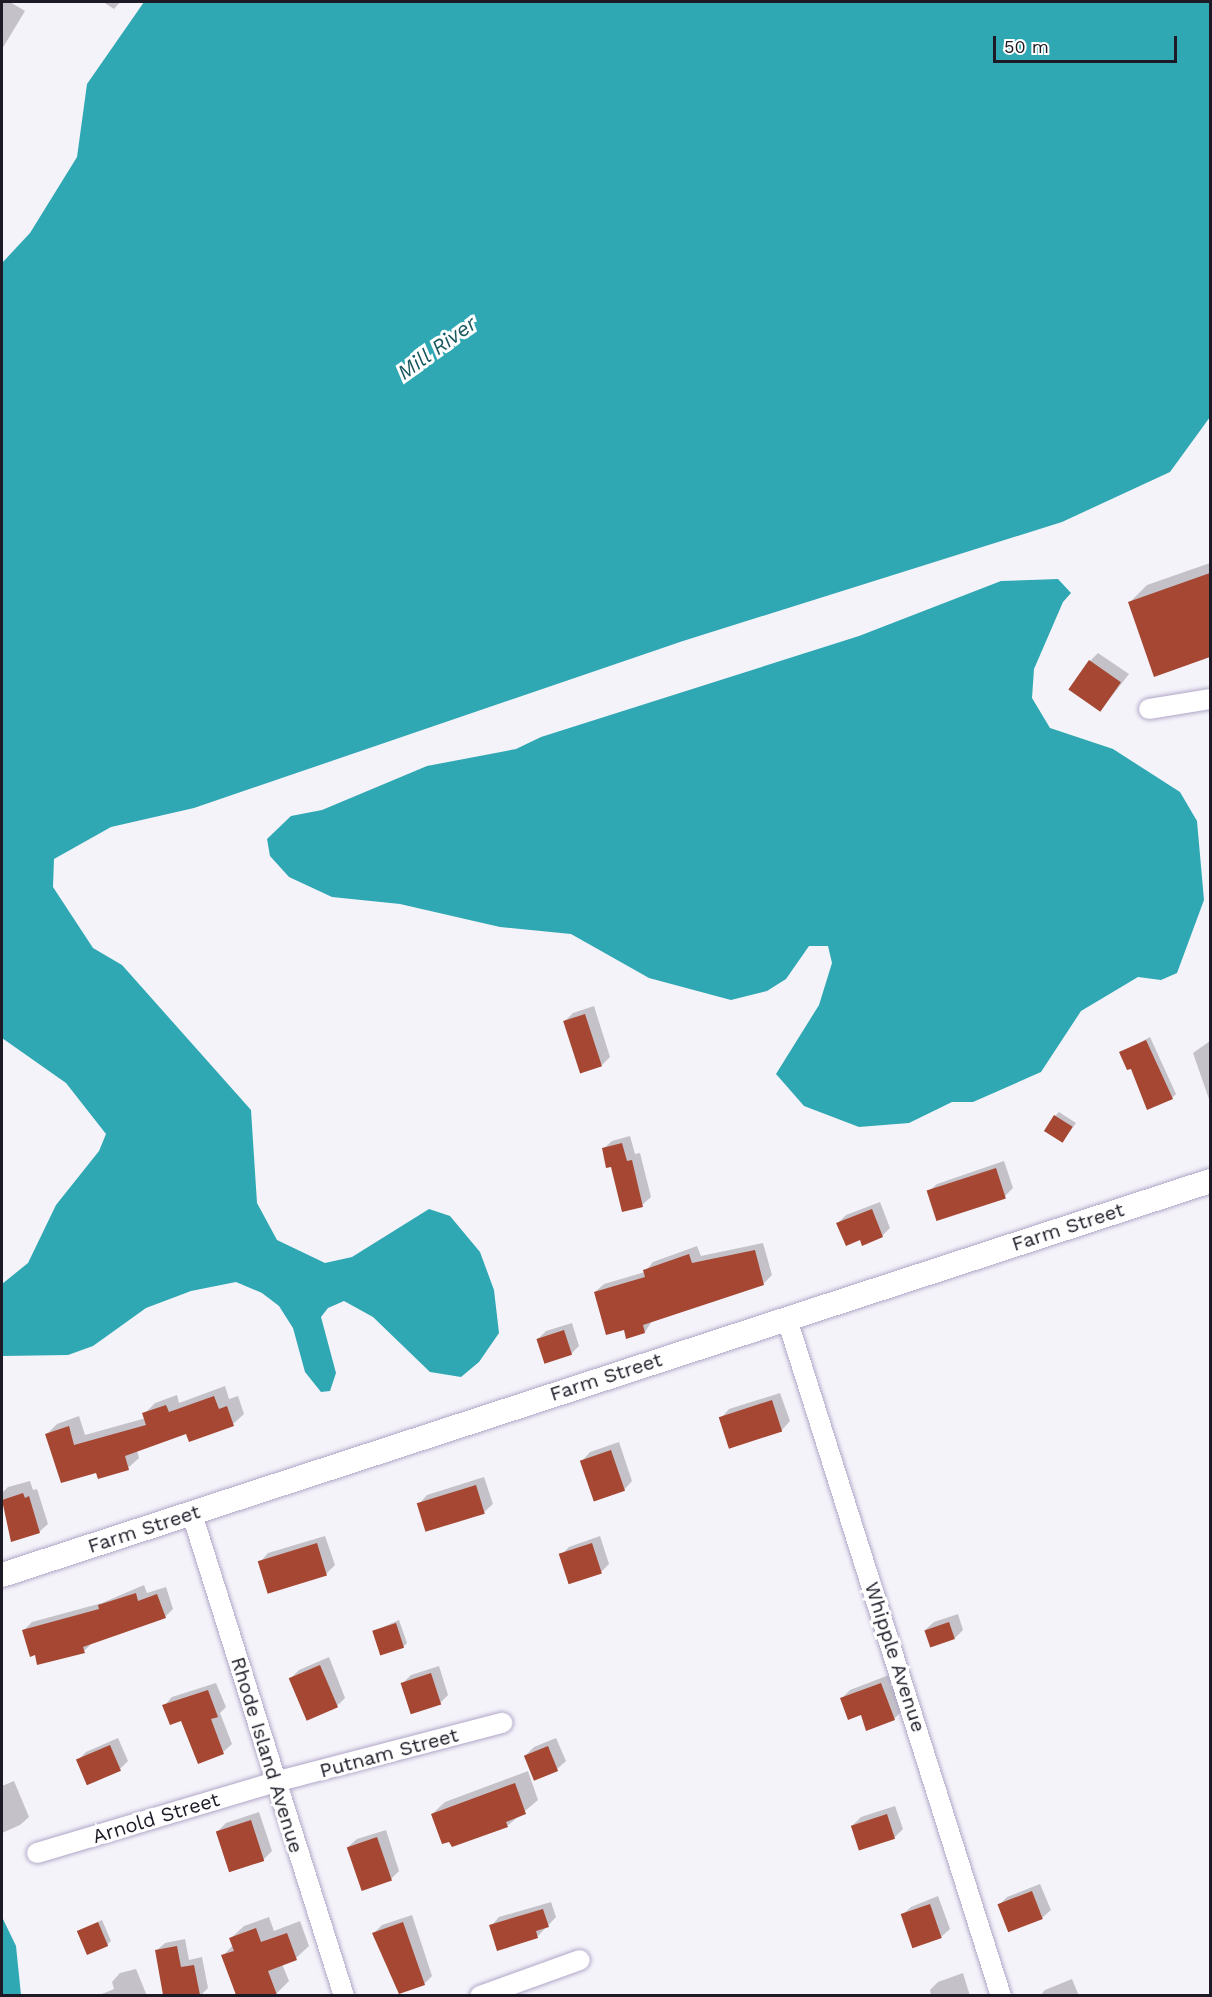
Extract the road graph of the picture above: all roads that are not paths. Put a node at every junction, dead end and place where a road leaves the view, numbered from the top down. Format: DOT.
graph roads {
  1 [pos="1210,699"];
  2 [pos="1149,709"];
  3 [pos="1210,1181"];
  4 [pos="787,1319"];
  5 [pos="192,1514"];
  6 [pos="2,1575"];
  7 [pos="502,1723"];
  8 [pos="275,1782"];
  9 [pos="37,1853"];
  10 [pos="580,1960"];
  11 [pos="344,1995"];
  12 [pos="480,1995"];
  13 [pos="1001,1995"];
  1 -- 2 [label="street"];
  3 -- 4 [label="street, Farm Street"];
  4 -- 5 [label="street, Farm Street"];
  4 -- 13 [label="street, Whipple Avenue"];
  5 -- 6 [label="street, Farm Street"];
  5 -- 8 [label="street, Rhode Island Avenue"];
  7 -- 8 [label="street, Putnam Street"];
  8 -- 9 [label="street, Arnold Street"];
  8 -- 11 [label="street, Rhode Island Avenue"];
  10 -- 12 [label="street"];
}
